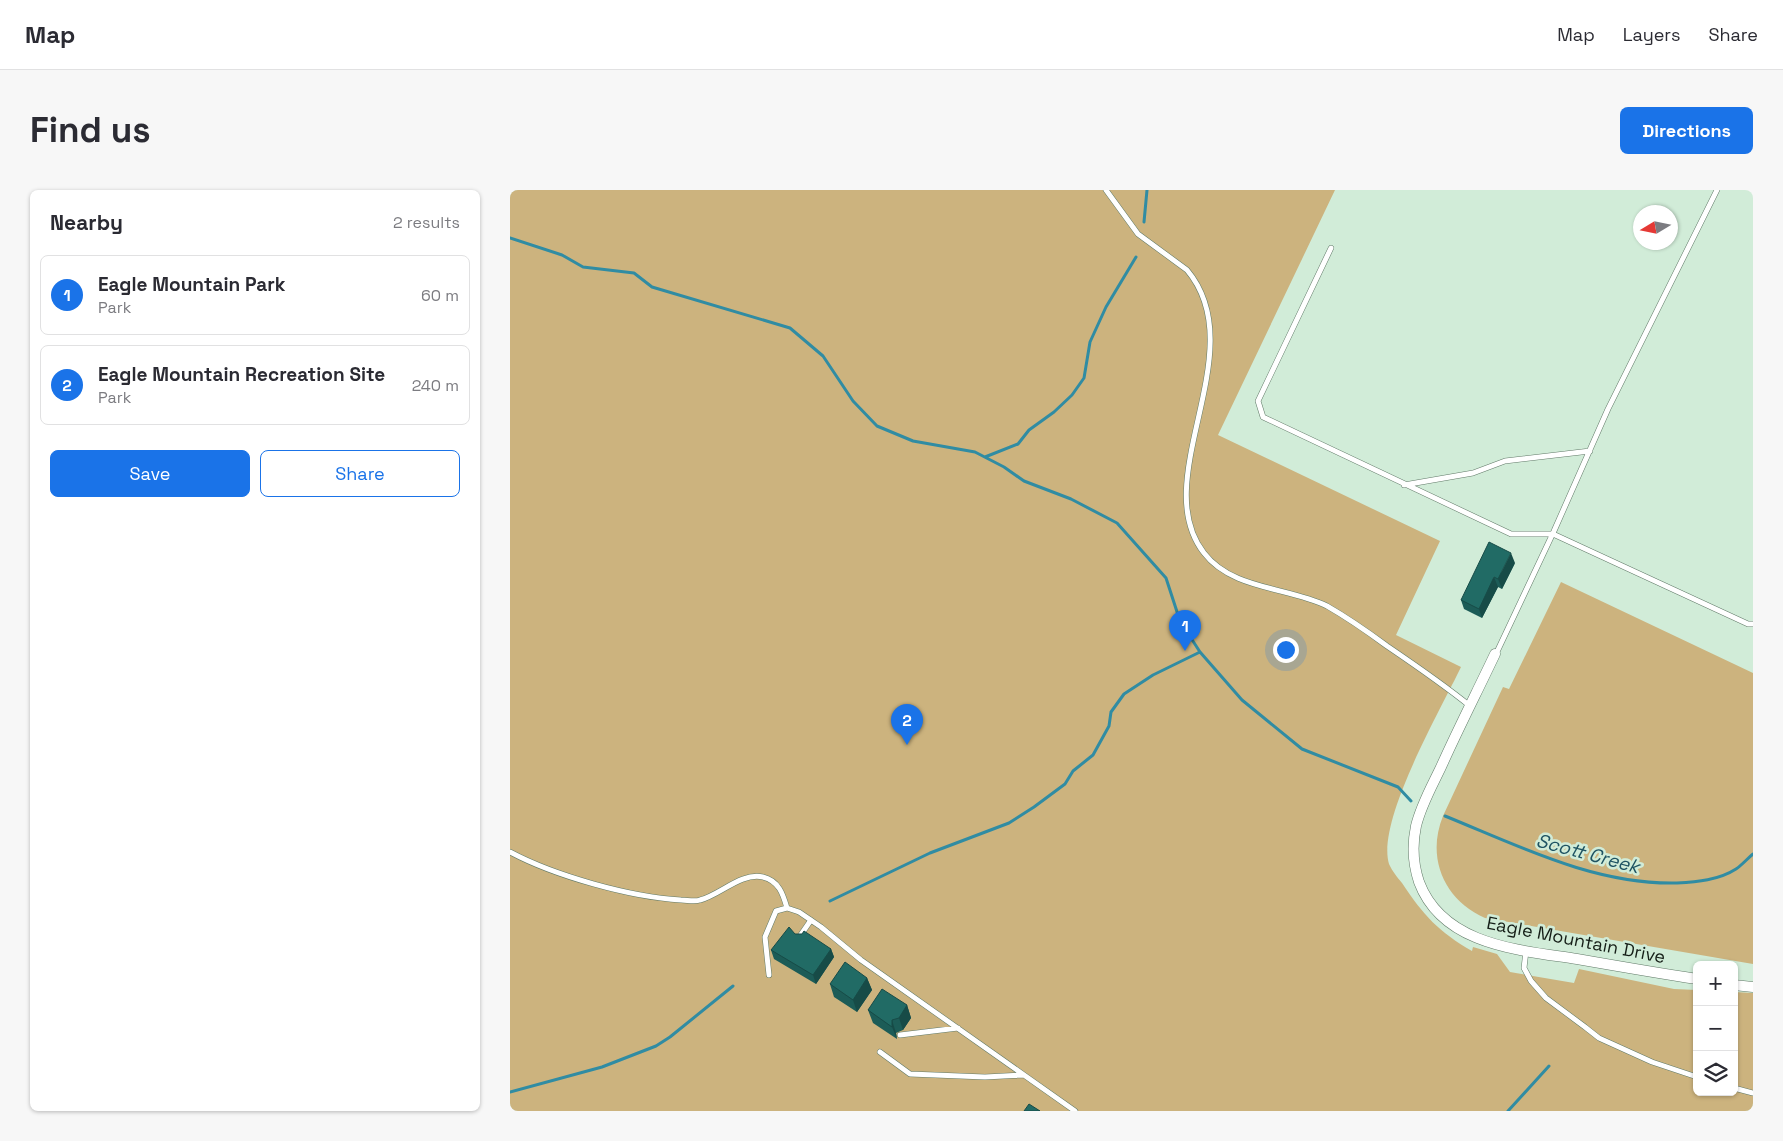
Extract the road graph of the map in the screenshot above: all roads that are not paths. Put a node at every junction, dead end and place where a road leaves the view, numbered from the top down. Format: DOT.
graph roads {
  1 [pos="1106,190"];
  2 [pos="1717,190"];
  3 [pos="1331,248"];
  4 [pos="1590,450"];
  5 [pos="1404,485"];
  6 [pos="1553,534"];
  7 [pos="1753,624"];
  8 [pos="1495,654"];
  9 [pos="1470,706"];
  10 [pos="510,852"];
  11 [pos="787,908"];
  12 [pos="811,920"];
  13 [pos="799,938"];
  14 [pos="1526,951"];
  15 [pos="769,976"];
  16 [pos="1693,978"];
  17 [pos="1738,985"];
  18 [pos="1753,987"];
  19 [pos="958,1028"];
  20 [pos="900,1035"];
  21 [pos="880,1052"];
  22 [pos="1023,1075"];
  23 [pos="1693,1075"];
  24 [pos="1738,1089"];
  25 [pos="1753,1093"];
  26 [pos="1075,1111"];
  1 -- 9 [label="lane"];
  2 -- 4 [label="lane"];
  3 -- 5 [label="lane"];
  4 -- 5 [label="lane"];
  4 -- 6 [label="lane"];
  5 -- 6 [label="lane"];
  6 -- 7 [label="lane"];
  6 -- 8 [label="lane"];
  8 -- 9 [label="street, Eagle Mountain Drive"];
  9 -- 14 [label="street, Eagle Mountain Drive"];
  10 -- 11 [label="lane"];
  11 -- 12 [label="lane"];
  11 -- 15 [label="lane"];
  12 -- 13 [label="lane"];
  12 -- 19 [label="lane"];
  14 -- 16 [label="street, Eagle Mountain Drive"];
  14 -- 23 [label="lane"];
  17 -- 18 [label="street"];
  19 -- 20 [label="lane"];
  19 -- 22 [label="lane"];
  21 -- 22 [label="lane"];
  22 -- 26 [label="lane"];
  24 -- 25 [label="lane"];
}
